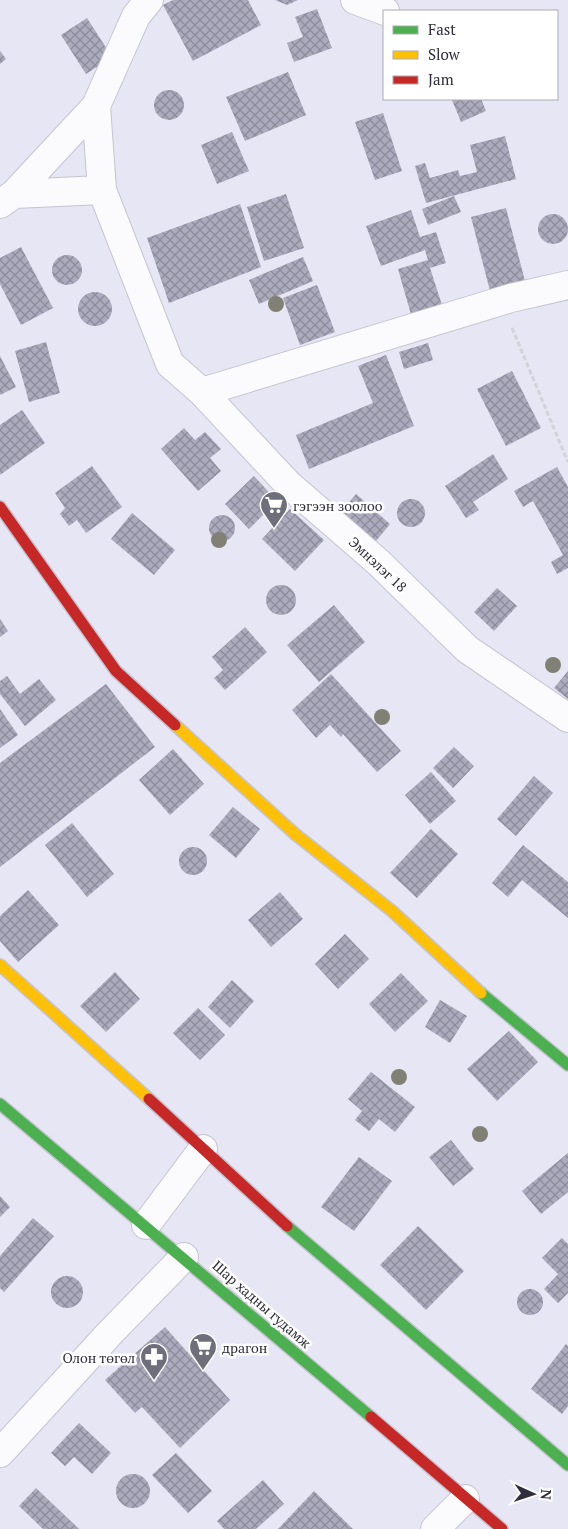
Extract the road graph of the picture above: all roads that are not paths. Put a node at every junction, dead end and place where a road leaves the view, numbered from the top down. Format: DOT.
graph roads {
  1 [pos="150,0"];
  2 [pos="355,0"];
  3 [pos="383,11"];
  4 [pos="96,106"];
  5 [pos="102,190"];
  6 [pos="7,199"];
  7 [pos="568,285"];
  8 [pos="202,392"];
  9 [pos="0,507"];
  10 [pos="568,718"];
  11 [pos="0,964"];
  12 [pos="568,1065"];
  13 [pos="0,1104"];
  14 [pos="203,1149"];
  15 [pos="146,1225"];
  16 [pos="184,1256"];
  17 [pos="0,1453"];
  18 [pos="568,1465"];
  19 [pos="465,1499"];
  20 [pos="435,1529"];
  21 [pos="502,1529"];
  1 -- 4 [label="street"];
  2 -- 3 [label="street"];
  4 -- 5 [label="street, Эмнэлэг 18"];
  4 -- 6 [label="street"];
  5 -- 6 [label="street"];
  5 -- 8 [label="street, Эмнэлэг 18"];
  7 -- 8 [label="street"];
  8 -- 10 [label="street, Эмнэлэг 18"];
  9 -- 12 [label="street"];
  11 -- 14 [label="street"];
  13 -- 15 [label="street, Шар хадны гудамж"];
  14 -- 15 [label="street"];
  14 -- 18 [label="street"];
  15 -- 16 [label="street, Шар хадны гудамж"];
  16 -- 17 [label="street"];
  16 -- 19 [label="street, Шар хадны гудамж"];
  19 -- 20 [label="street"];
  19 -- 21 [label="street, Шар хадны гудамж"];
}
